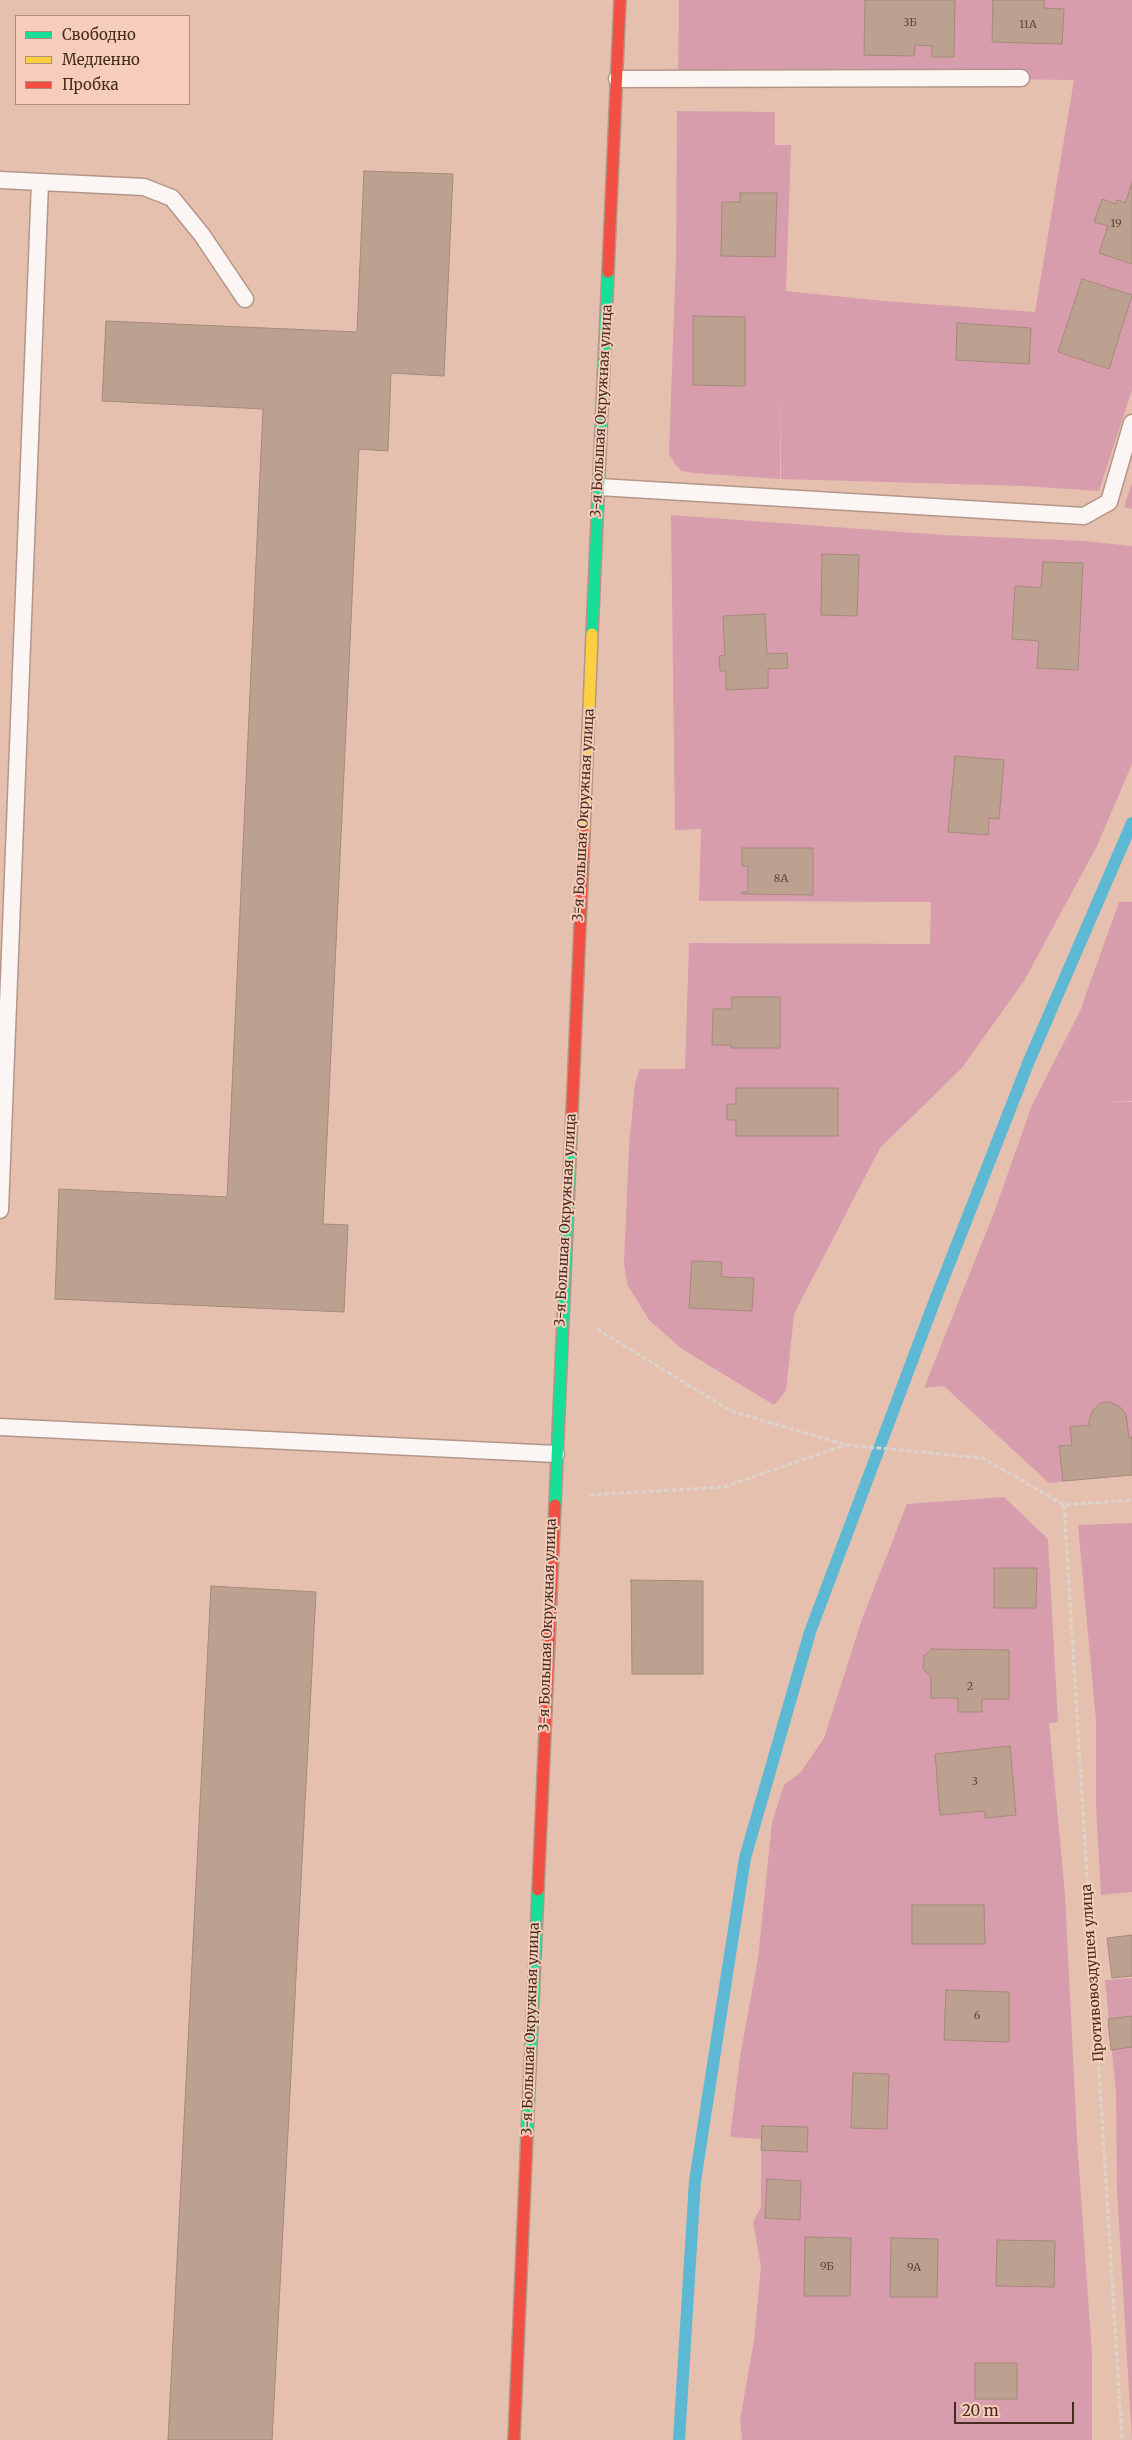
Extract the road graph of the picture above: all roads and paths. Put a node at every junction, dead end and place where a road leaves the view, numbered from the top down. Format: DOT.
graph roads {
  1 [pos="620,0"];
  2 [pos="1021,78"];
  3 [pos="617,79"];
  4 [pos="0,180"];
  5 [pos="40,182"];
  6 [pos="245,298"];
  7 [pos="1132,423"];
  8 [pos="599,487"];
  9 [pos="0,1210"];
  10 [pos="562,1308"];
  11 [pos="0,1427"];
  12 [pos="846,1445"];
  13 [pos="556,1454"];
  14 [pos="554,1498"];
  15 [pos="1132,1500"];
  16 [pos="1064,1506"];
  17 [pos="514,2440"];
  18 [pos="1122,2440"];
  1 -- 3 [label="street, 3-я Большая Окружная улица"];
  2 -- 3 [label="lane"];
  3 -- 8 [label="street, 3-я Большая Окружная улица"];
  4 -- 5 [label="lane"];
  5 -- 6 [label="lane"];
  5 -- 9 [label="lane"];
  7 -- 8 [label="lane"];
  8 -- 10 [label="street, 3-я Большая Окружная улица"];
  10 -- 12 [label="path"];
  10 -- 13 [label="street, 3-я Большая Окружная улица"];
  11 -- 13 [label="lane"];
  12 -- 14 [label="path"];
  12 -- 16 [label="path"];
  13 -- 14 [label="street, 3-я Большая Окружная улица"];
  14 -- 17 [label="street, 3-я Большая Окружная улица"];
  15 -- 16 [label="path"];
  16 -- 18 [label="path, Противовоздушея улица"];
}
